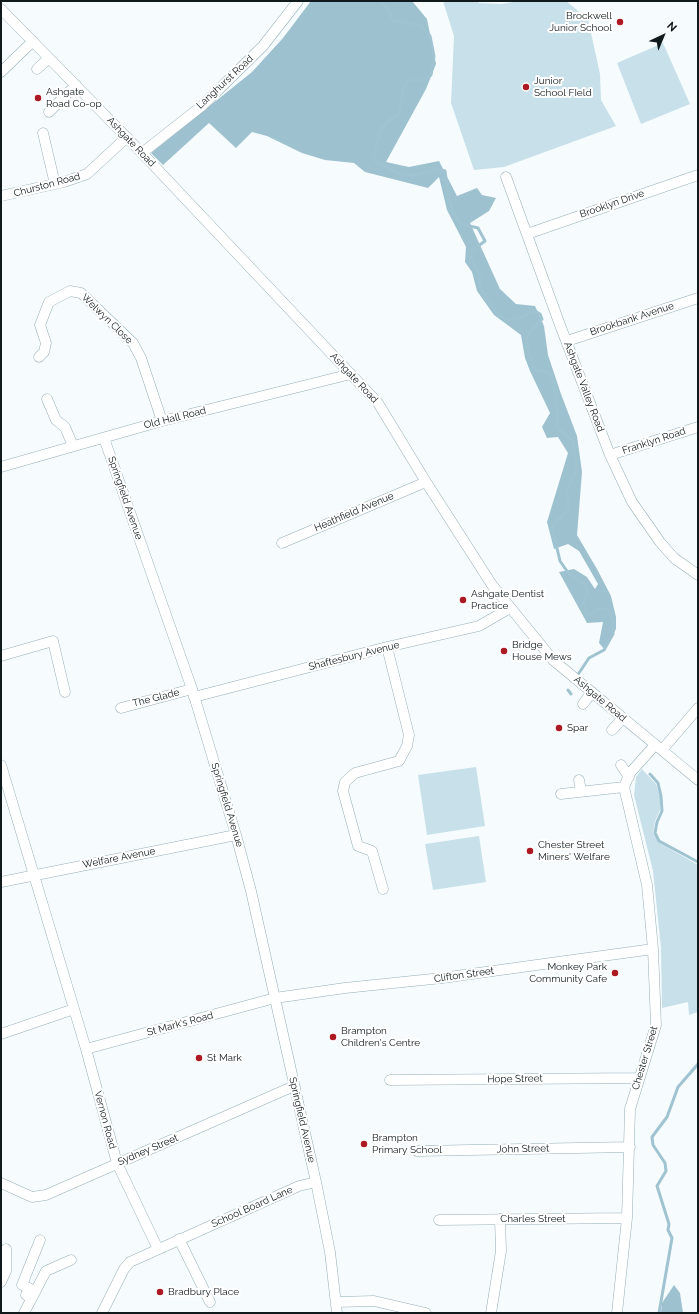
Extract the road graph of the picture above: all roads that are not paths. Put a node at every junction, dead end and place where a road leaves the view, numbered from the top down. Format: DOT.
graph roads {
  1 [pos="298,1"];
  2 [pos="1,9"];
  3 [pos="33,41"];
  4 [pos="49,58"];
  5 [pos="37,69"];
  6 [pos="1,72"];
  7 [pos="76,85"];
  8 [pos="49,112"];
  9 [pos="43,133"];
  10 [pos="127,137"];
  11 [pos="142,153"];
  12 [pos="698,175"];
  13 [pos="506,177"];
  14 [pos="55,184"];
  15 [pos="1,196"];
  16 [pos="527,234"];
  17 [pos="698,298"];
  18 [pos="567,341"];
  19 [pos="39,356"];
  20 [pos="350,374"];
  21 [pos="47,399"];
  22 [pos="162,421"];
  23 [pos="698,427"];
  24 [pos="104,438"];
  25 [pos="73,446"];
  26 [pos="610,455"];
  27 [pos="1,467"];
  28 [pos="426,482"];
  29 [pos="282,543"];
  30 [pos="698,575"];
  31 [pos="510,608"];
  32 [pos="387,647"];
  33 [pos="1,656"];
  34 [pos="65,692"];
  35 [pos="592,692"];
  36 [pos="193,693"];
  37 [pos="583,704"];
  38 [pos="121,708"];
  39 [pos="698,708"];
  40 [pos="623,718"];
  41 [pos="612,730"];
  42 [pos="659,747"];
  43 [pos="1,765"];
  44 [pos="621,766"];
  45 [pos="628,777"];
  46 [pos="3,778"];
  47 [pos="579,780"];
  48 [pos="698,780"];
  49 [pos="624,787"];
  50 [pos="581,791"];
  51 [pos="561,794"];
  52 [pos="236,835"];
  53 [pos="33,875"];
  54 [pos="1,882"];
  55 [pos="383,890"];
  56 [pos="653,949"];
  57 [pos="275,998"];
  58 [pos="74,1009"];
  59 [pos="1,1034"];
  60 [pos="86,1049"];
  61 [pos="639,1078"];
  62 [pos="390,1080"];
  63 [pos="294,1086"];
  64 [pos="630,1148"];
  65 [pos="417,1151"];
  66 [pos="117,1163"];
  67 [pos="316,1182"];
  68 [pos="1,1183"];
  69 [pos="627,1218"];
  70 [pos="500,1219"];
  71 [pos="439,1220"];
  72 [pos="179,1239"];
  73 [pos="40,1240"];
  74 [pos="6,1249"];
  75 [pos="158,1249"];
  76 [pos="71,1260"];
  77 [pos="1,1282"];
  78 [pos="31,1297"];
  79 [pos="210,1302"];
  80 [pos="337,1302"];
  81 [pos="24,1313"];
  82 [pos="102,1313"];
  83 [pos="337,1313"];
  84 [pos="426,1313"];
  85 [pos="491,1313"];
  86 [pos="617,1313"];
  1 -- 11 [label="street, Langhurst Road"];
  2 -- 3 [label="street, Ashgate Road"];
  3 -- 4 [label="street, Ashgate Road"];
  3 -- 6 [label="street"];
  4 -- 5 [label="street"];
  4 -- 7 [label="street, Ashgate Road"];
  7 -- 8 [label="street"];
  7 -- 10 [label="street, Ashgate Road"];
  9 -- 14 [label="street"];
  10 -- 11 [label="street, Ashgate Road"];
  10 -- 14 [label="street, Churston Road"];
  11 -- 20 [label="street, Ashgate Road"];
  12 -- 16 [label="street, Brooklyn Drive"];
  13 -- 16 [label="street, Ashgate Valley Road"];
  14 -- 15 [label="street, Churston Road"];
  16 -- 18 [label="street, Ashgate Valley Road"];
  17 -- 18 [label="street, Brookbank Avenue"];
  18 -- 26 [label="street, Ashgate Valley Road"];
  19 -- 22 [label="street, Welwyn Close"];
  20 -- 22 [label="street, Old Hall Road"];
  20 -- 28 [label="street, Ashgate Road"];
  21 -- 25 [label="street"];
  22 -- 24 [label="street, Old Hall Road"];
  23 -- 26 [label="street, Franklyn Road"];
  24 -- 25 [label="street, Old Hall Road"];
  24 -- 36 [label="street, Springfield Avenue"];
  25 -- 27 [label="street, Old Hall Road"];
  26 -- 30 [label="street, Ashgate Valley Road"];
  28 -- 29 [label="street, Heathfield Avenue"];
  28 -- 31 [label="street, Ashgate Road"];
  31 -- 32 [label="street, Shaftesbury Avenue"];
  31 -- 35 [label="street, Ashgate Road"];
  32 -- 36 [label="street, Shaftesbury Avenue"];
  32 -- 55 [label="street"];
  33 -- 34 [label="street"];
  35 -- 37 [label="street"];
  35 -- 40 [label="street, Ashgate Road"];
  36 -- 38 [label="street, The Glade"];
  36 -- 52 [label="street, Springfield Avenue"];
  39 -- 42 [label="street"];
  40 -- 41 [label="street"];
  40 -- 42 [label="street, Ashgate Road"];
  42 -- 45 [label="street"];
  42 -- 48 [label="street, Ashgate Road"];
  43 -- 46 [label="street, Vernon Road"];
  44 -- 45 [label="street"];
  45 -- 49 [label="street"];
  46 -- 53 [label="street, Vernon Road"];
  47 -- 50 [label="street"];
  49 -- 50 [label="street"];
  49 -- 56 [label="street, Chester Street"];
  50 -- 51 [label="street"];
  52 -- 53 [label="street, Welfare Avenue"];
  52 -- 57 [label="street, Springfield Avenue"];
  53 -- 54 [label="street, Welfare Avenue"];
  53 -- 58 [label="street, Vernon Road"];
  56 -- 57 [label="street, Clifton Street"];
  56 -- 61 [label="street, Chester Street"];
  57 -- 60 [label="street, St Mark's Road"];
  57 -- 63 [label="street, Springfield Avenue"];
  58 -- 59 [label="street"];
  58 -- 60 [label="street, Vernon Road"];
  60 -- 66 [label="street, Vernon Road"];
  61 -- 62 [label="street, Hope Street"];
  61 -- 64 [label="street, Chester Street"];
  63 -- 66 [label="street, Sydney Street"];
  63 -- 67 [label="street, Springfield Avenue"];
  64 -- 65 [label="street, John Street"];
  64 -- 69 [label="street, Chester Street"];
  66 -- 68 [label="street, Sydney Street"];
  66 -- 75 [label="street, Vernon Road"];
  67 -- 72 [label="street, School Board Lane"];
  67 -- 80 [label="street"];
  69 -- 70 [label="street, Charles Street"];
  69 -- 86 [label="street, Chester Street"];
  70 -- 71 [label="street, Charles Street"];
  70 -- 85 [label="street"];
  72 -- 75 [label="street, School Board Lane"];
  72 -- 79 [label="street"];
  73 -- 78 [label="street"];
  74 -- 77 [label="street"];
  75 -- 82 [label="street, School Board Lane"];
  76 -- 78 [label="street"];
  78 -- 81 [label="street"];
  80 -- 83 [label="street"];
  80 -- 84 [label="street"];
}
